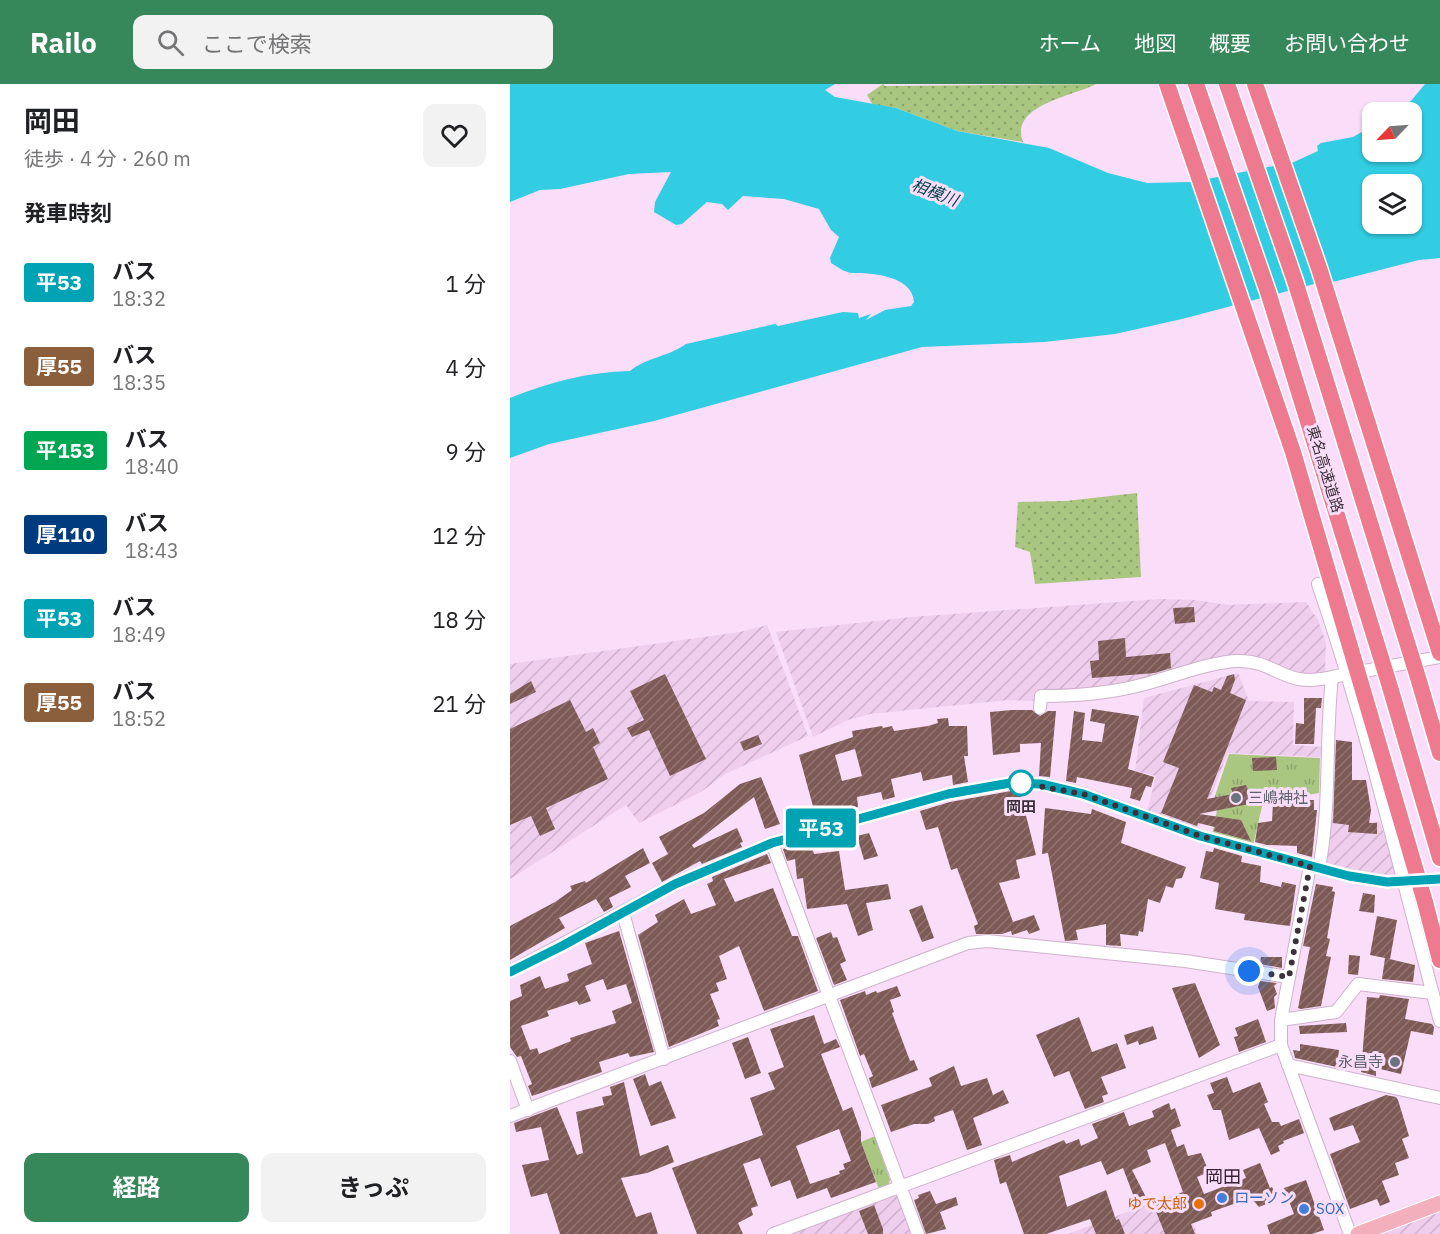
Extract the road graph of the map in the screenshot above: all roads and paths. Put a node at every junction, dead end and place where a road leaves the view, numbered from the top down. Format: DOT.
graph roads {
  1 [pos="1167,84"];
  2 [pos="1196,84"];
  3 [pos="1227,84"];
  4 [pos="1255,84"];
  5 [pos="1318,584"];
  6 [pos="1440,655"];
  7 [pos="1347,674"];
  8 [pos="1332,677"];
  9 [pos="1040,708"];
  10 [pos="1440,753"];
  11 [pos="772,843"];
  12 [pos="1440,858"];
  13 [pos="1314,867"];
  14 [pos="1440,879"];
  15 [pos="1406,882"];
  16 [pos="623,913"];
  17 [pos="1440,960"];
  18 [pos="510,972"];
  19 [pos="1289,977"];
  20 [pos="1432,993"];
  21 [pos="829,995"];
  22 [pos="1281,1020"];
  23 [pos="1440,1021"];
  24 [pos="1281,1045"];
  25 [pos="664,1059"];
  26 [pos="510,1061"];
  27 [pos="1288,1065"];
  28 [pos="1440,1098"];
  29 [pos="528,1110"];
  30 [pos="510,1116"];
  31 [pos="901,1186"];
  32 [pos="1440,1203"];
  33 [pos="773,1234"];
  34 [pos="918,1234"];
  35 [pos="1350,1234"];
  36 [pos="1358,1234"];
  1 -- 17 [label="highway, bridge"];
  2 -- 12 [label="highway, 東名高速道路, bridge"];
  3 -- 10 [label="highway, 東名高速道路, bridge"];
  4 -- 6 [label="highway"];
  5 -- 7 [label="street"];
  6 -- 7 [label="street"];
  7 -- 8 [label="street"];
  7 -- 15 [label="street"];
  8 -- 9 [label="street"];
  8 -- 13 [label="street"];
  11 -- 13 [label="street"];
  11 -- 16 [label="street"];
  11 -- 21 [label="street"];
  13 -- 15 [label="street"];
  13 -- 19 [label="street"];
  14 -- 15 [label="street"];
  15 -- 20 [label="street"];
  16 -- 18 [label="street"];
  16 -- 25 [label="street"];
  19 -- 21 [label="street"];
  19 -- 22 [label="street"];
  20 -- 22 [label="street"];
  20 -- 23 [label="street"];
  21 -- 25 [label="street"];
  21 -- 31 [label="street"];
  22 -- 24 [label="street"];
  24 -- 27 [label="street"];
  24 -- 31 [label="street"];
  25 -- 29 [label="street"];
  26 -- 29 [label="street"];
  27 -- 28 [label="street"];
  27 -- 35 [label="street"];
  29 -- 30 [label="street"];
  31 -- 33 [label="street"];
  31 -- 34 [label="street"];
  32 -- 36 [label="main road"];
}
